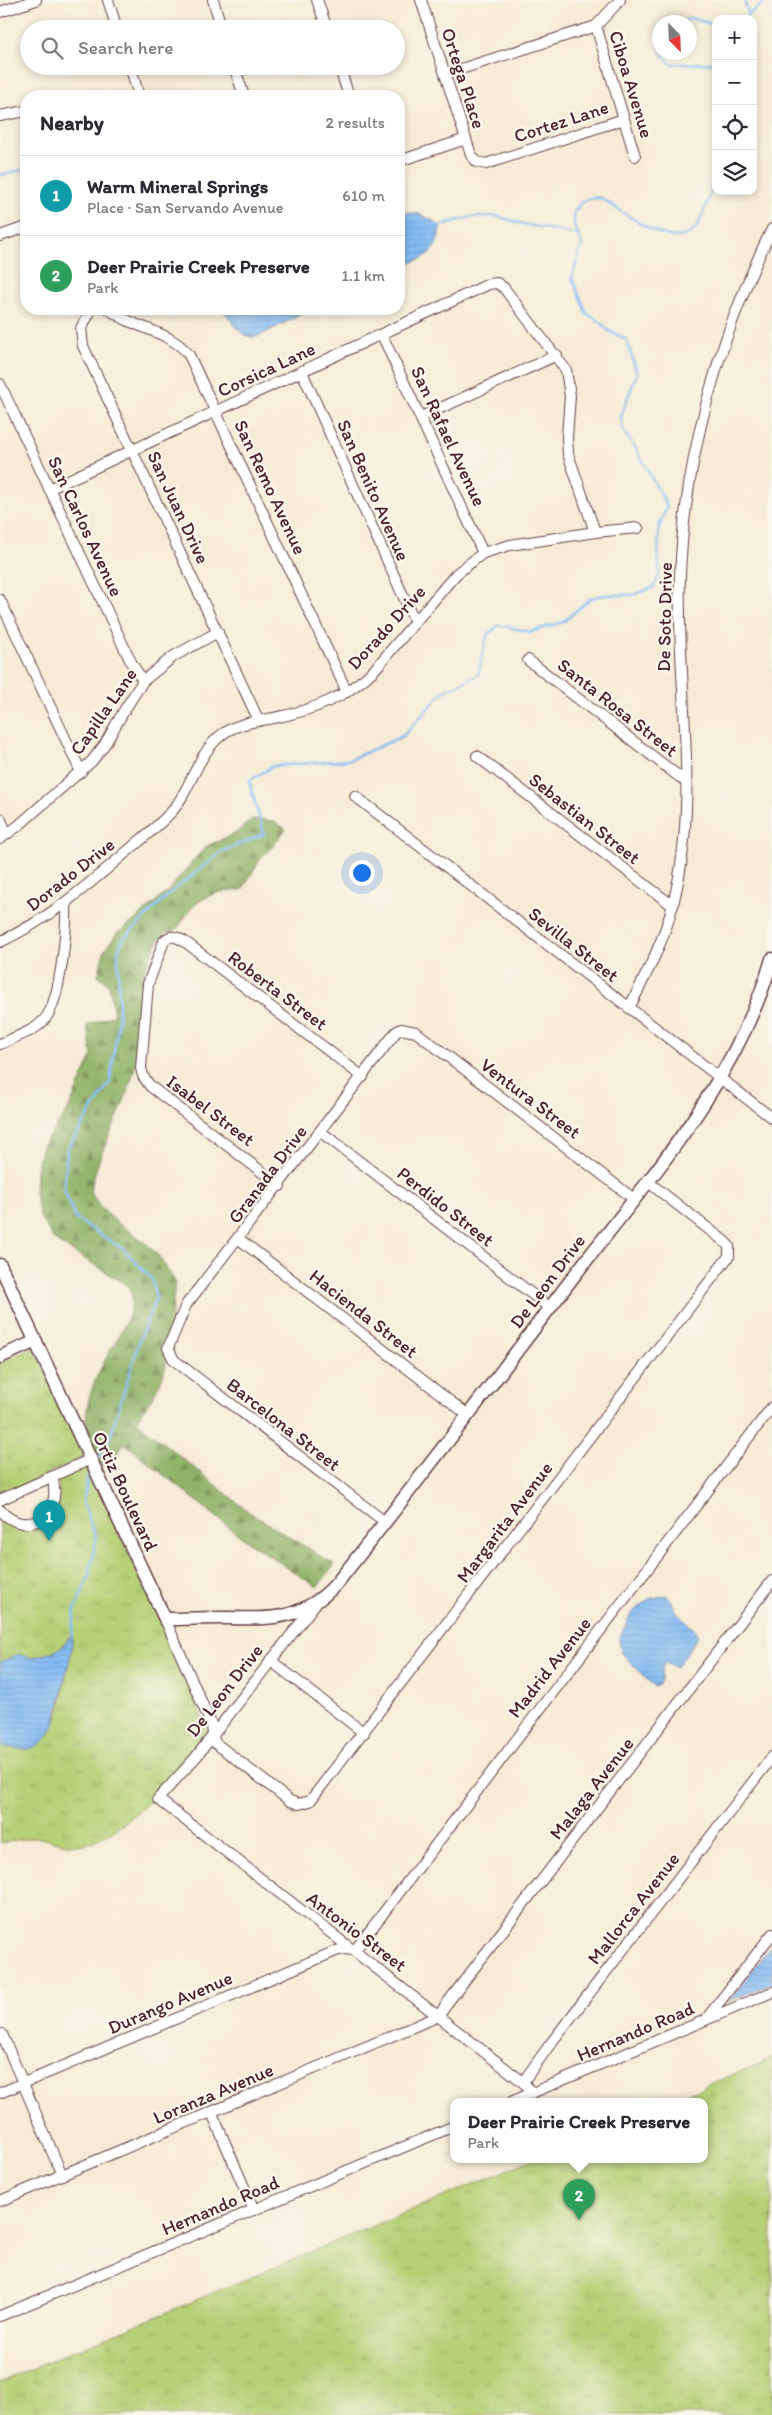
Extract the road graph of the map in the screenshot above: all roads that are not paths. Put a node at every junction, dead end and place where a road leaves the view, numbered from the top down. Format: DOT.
graph roads {
  1 [pos="36,0"];
  2 [pos="108,0"];
  3 [pos="213,0"];
  4 [pos="317,0"];
  5 [pos="421,0"];
  6 [pos="620,0"];
  7 [pos="0,12"];
  8 [pos="114,20"];
  9 [pos="219,20"];
  10 [pos="324,20"];
  11 [pos="596,26"];
  12 [pos="445,74"];
  13 [pos="133,75"];
  14 [pos="237,75"];
  15 [pos="342,75"];
  16 [pos="137,90"];
  17 [pos="242,90"];
  18 [pos="347,90"];
  19 [pos="20,112"];
  20 [pos="0,116"];
  21 [pos="624,119"];
  22 [pos="466,139"];
  23 [pos="635,156"];
  24 [pos="405,159"];
  25 [pos="480,163"];
  26 [pos="20,229"];
  27 [pos="772,229"];
  28 [pos="0,236"];
  29 [pos="89,315"];
  30 [pos="118,315"];
  31 [pos="382,335"];
  32 [pos="557,355"];
  33 [pos="302,372"];
  34 [pos="0,384"];
  35 [pos="216,411"];
  36 [pos="421,417"];
  37 [pos="133,450"];
  38 [pos="49,489"];
  39 [pos="638,528"];
  40 [pos="595,532"];
  41 [pos="483,553"];
  42 [pos="0,600"];
  43 [pos="415,622"];
  44 [pos="218,632"];
  45 [pos="528,660"];
  46 [pos="143,681"];
  47 [pos="347,692"];
  48 [pos="260,721"];
  49 [pos="477,756"];
  50 [pos="81,772"];
  51 [pos="686,782"];
  52 [pos="355,796"];
  53 [pos="0,818"];
  54 [pos="4,836"];
  55 [pos="66,903"];
  56 [pos="673,906"];
  57 [pos="0,942"];
  58 [pos="772,960"];
  59 [pos="629,1008"];
  60 [pos="405,1029"];
  61 [pos="0,1044"];
  62 [pos="363,1077"];
  63 [pos="720,1078"];
  64 [pos="145,1080"];
  65 [pos="772,1118"];
  66 [pos="321,1132"];
  67 [pos="647,1181"];
  68 [pos="280,1186"];
  69 [pos="634,1199"];
  70 [pos="239,1239"];
  71 [pos="0,1265"];
  72 [pos="550,1308"];
  73 [pos="36,1341"];
  74 [pos="168,1348"];
  75 [pos="0,1357"];
  76 [pos="772,1407"];
  77 [pos="468,1415"];
  78 [pos="90,1459"];
  79 [pos="52,1477"];
  80 [pos="0,1500"];
  81 [pos="0,1510"];
  82 [pos="385,1522"];
  83 [pos="772,1582"];
  84 [pos="317,1602"];
  85 [pos="165,1619"];
  86 [pos="270,1660"];
  87 [pos="364,1733"];
  88 [pos="213,1736"];
  89 [pos="772,1757"];
  90 [pos="158,1799"];
  91 [pos="772,1934"];
  92 [pos="355,1950"];
  93 [pos="772,1992"];
  94 [pos="439,2016"];
  95 [pos="706,2020"];
  96 [pos="2,2034"];
  97 [pos="523,2082"];
  98 [pos="23,2083"];
  99 [pos="0,2093"];
  100 [pos="532,2093"];
  101 [pos="520,2098"];
  102 [pos="212,2112"];
  103 [pos="450,2128"];
  104 [pos="62,2175"];
  105 [pos="0,2201"];
  106 [pos="254,2210"];
  107 [pos="0,2316"];
  1 -- 7 [label="street"];
  2 -- 8 [label="street"];
  3 -- 9 [label="street"];
  4 -- 10 [label="street"];
  5 -- 12 [label="street, Ortega Place"];
  6 -- 11 [label="street, Ciboa Avenue"];
  11 -- 12 [label="street"];
  11 -- 21 [label="street, Ciboa Avenue"];
  12 -- 22 [label="street, Ortega Place"];
  13 -- 16 [label="street"];
  14 -- 17 [label="street"];
  15 -- 18 [label="street"];
  19 -- 20 [label="street"];
  21 -- 23 [label="street, Ciboa Avenue"];
  21 -- 25 [label="street, Cortez Lane"];
  22 -- 24 [label="street"];
  22 -- 25 [label="street, Ortega Place"];
  26 -- 28 [label="street"];
  27 -- 51 [label="street, De Soto Drive"];
  29 -- 37 [label="street, San Juan Drive"];
  30 -- 35 [label="street, San Remo Avenue"];
  31 -- 32 [label="street, Corsica Lane"];
  31 -- 33 [label="street, Corsica Lane"];
  31 -- 36 [label="street, San Rafael Avenue"];
  32 -- 36 [label="street"];
  32 -- 40 [label="street"];
  33 -- 35 [label="street, Corsica Lane"];
  33 -- 43 [label="street, San Benito Avenue"];
  34 -- 38 [label="street, San Carlos Avenue"];
  35 -- 37 [label="street, Corsica Lane"];
  35 -- 47 [label="street, San Remo Avenue"];
  36 -- 41 [label="street, San Rafael Avenue"];
  37 -- 38 [label="street, Corsica Lane"];
  37 -- 44 [label="street, San Juan Drive"];
  38 -- 46 [label="street, San Carlos Avenue"];
  39 -- 40 [label="street, Dorado Drive"];
  40 -- 41 [label="street, Dorado Drive"];
  41 -- 43 [label="street, Dorado Drive"];
  42 -- 50 [label="street"];
  43 -- 47 [label="street, Dorado Drive"];
  44 -- 46 [label="street, Capilla Lane"];
  44 -- 48 [label="street, San Juan Drive"];
  45 -- 51 [label="street, Santa Rosa Street"];
  46 -- 50 [label="street, Capilla Lane"];
  47 -- 48 [label="street, Dorado Drive"];
  48 -- 55 [label="street, Dorado Drive"];
  49 -- 56 [label="street, Sebastian Street"];
  50 -- 54 [label="street, Capilla Lane"];
  51 -- 56 [label="street, De Soto Drive"];
  52 -- 59 [label="street, Sevilla Street"];
  53 -- 54 [label="street"];
  55 -- 57 [label="street, Dorado Drive"];
  55 -- 61 [label="street"];
  56 -- 59 [label="street, De Soto Drive"];
  58 -- 63 [label="street, De Leon Drive"];
  59 -- 63 [label="street, Sevilla Street"];
  60 -- 62 [label="street, Granada Drive"];
  60 -- 69 [label="street, Ventura Street"];
  62 -- 64 [label="street, Roberta Street"];
  62 -- 66 [label="street, Granada Drive"];
  63 -- 65 [label="street, Sevilla Street"];
  63 -- 67 [label="street, De Leon Drive"];
  64 -- 68 [label="street, Isabel Street"];
  66 -- 68 [label="street, Granada Drive"];
  66 -- 72 [label="street, Perdido Street"];
  67 -- 69 [label="street, De Leon Drive"];
  67 -- 87 [label="street, Margarita Avenue"];
  68 -- 70 [label="street, Granada Drive"];
  69 -- 72 [label="street, De Leon Drive"];
  70 -- 74 [label="street, Granada Drive"];
  70 -- 77 [label="street, Hacienda Street"];
  71 -- 73 [label="street, Ortiz Boulevard"];
  72 -- 77 [label="street, De Leon Drive"];
  73 -- 75 [label="street"];
  73 -- 78 [label="street, Ortiz Boulevard"];
  74 -- 82 [label="street, Barcelona Street"];
  76 -- 92 [label="street, Madrid Avenue"];
  77 -- 82 [label="street, De Leon Drive"];
  78 -- 79 [label="street"];
  78 -- 85 [label="street, Ortiz Boulevard"];
  79 -- 80 [label="street"];
  79 -- 81 [label="street"];
  82 -- 84 [label="street, De Leon Drive"];
  83 -- 94 [label="street, Malaga Avenue"];
  84 -- 85 [label="street, De Leon Drive"];
  84 -- 86 [label="street, De Leon Drive"];
  85 -- 88 [label="street, Ortiz Boulevard"];
  86 -- 87 [label="street"];
  86 -- 88 [label="street, De Leon Drive"];
  87 -- 88 [label="street, Margarita Avenue"];
  88 -- 90 [label="street, De Leon Drive"];
  89 -- 97 [label="street, Mallorca Avenue"];
  90 -- 92 [label="street, Antonio Street"];
  91 -- 95 [label="street"];
  92 -- 94 [label="street, Antonio Street"];
  92 -- 98 [label="street, Durango Avenue"];
  93 -- 95 [label="street, Hernando Road"];
  94 -- 97 [label="street, Antonio Street"];
  94 -- 102 [label="street, Loranza Avenue"];
  95 -- 100 [label="street, Hernando Road"];
  96 -- 98 [label="street"];
  97 -- 100 [label="street, Antonio Street"];
  98 -- 99 [label="street, Durango Avenue"];
  98 -- 104 [label="street"];
  100 -- 101 [label="street, Hernando Road"];
  102 -- 104 [label="street, Loranza Avenue"];
  102 -- 106 [label="street"];
  103 -- 106 [label="street, Hernando Road"];
  104 -- 105 [label="street, Loranza Avenue"];
  106 -- 107 [label="street, Hernando Road"];
}
